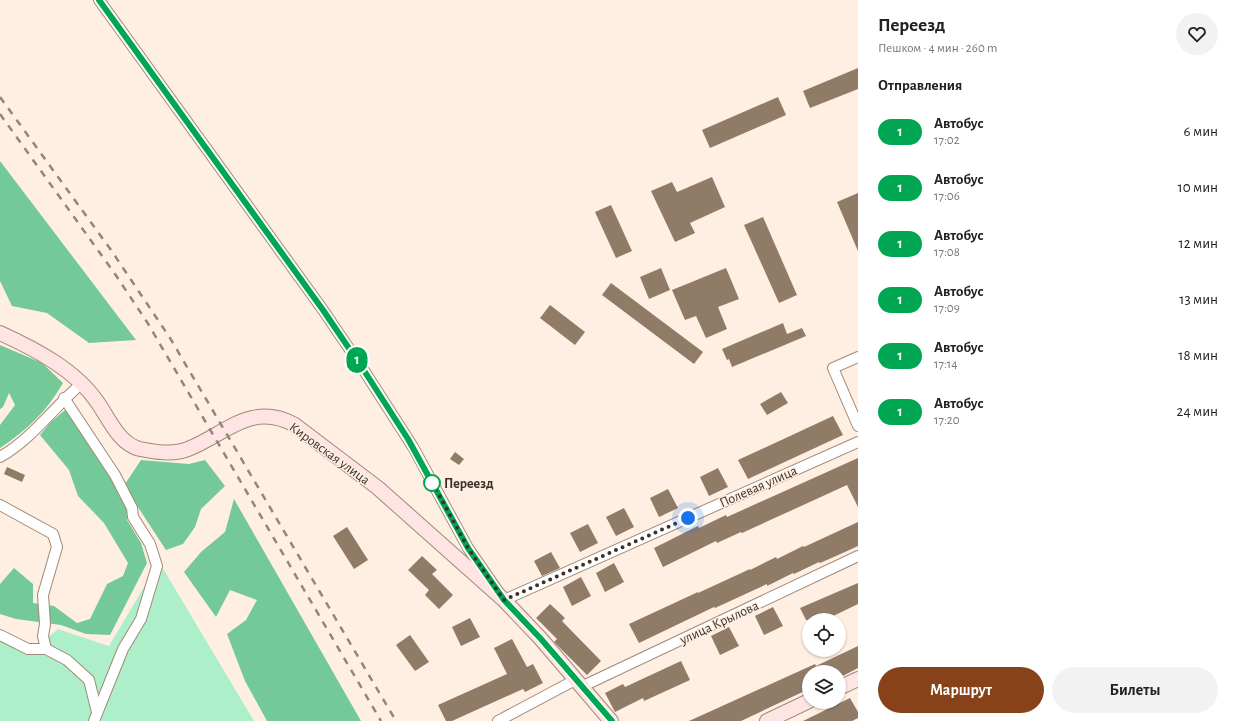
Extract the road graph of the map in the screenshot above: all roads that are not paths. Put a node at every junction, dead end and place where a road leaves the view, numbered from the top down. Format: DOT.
graph roads {
  1 [pos="99,0"];
  2 [pos="0,333"];
  3 [pos="858,357"];
  4 [pos="82,383"];
  5 [pos="64,398"];
  6 [pos="858,426"];
  7 [pos="858,442"];
  8 [pos="0,458"];
  9 [pos="0,505"];
  10 [pos="858,556"];
  11 [pos="504,600"];
  12 [pos="0,635"];
  13 [pos="46,649"];
  14 [pos="858,679"];
  15 [pos="578,684"];
  16 [pos="846,685"];
  17 [pos="802,705"];
  18 [pos="95,717"];
  19 [pos="498,721"];
  20 [pos="611,721"];
  21 [pos="767,721"];
  1 -- 11 [label="street"];
  2 -- 4 [label="main road, Кировская улица"];
  3 -- 6 [label="street"];
  4 -- 5 [label="street"];
  4 -- 11 [label="main road, Кировская улица"];
  5 -- 8 [label="street"];
  5 -- 18 [label="street"];
  7 -- 11 [label="street, Полевая улица"];
  9 -- 13 [label="street"];
  10 -- 15 [label="street, улица Крылова"];
  11 -- 15 [label="main road, Кировская улица"];
  12 -- 13 [label="street"];
  13 -- 18 [label="street"];
  14 -- 16 [label="main road"];
  15 -- 19 [label="street, улица Крылова"];
  15 -- 20 [label="main road, Кировская улица"];
  17 -- 21 [label="main road"];
}
